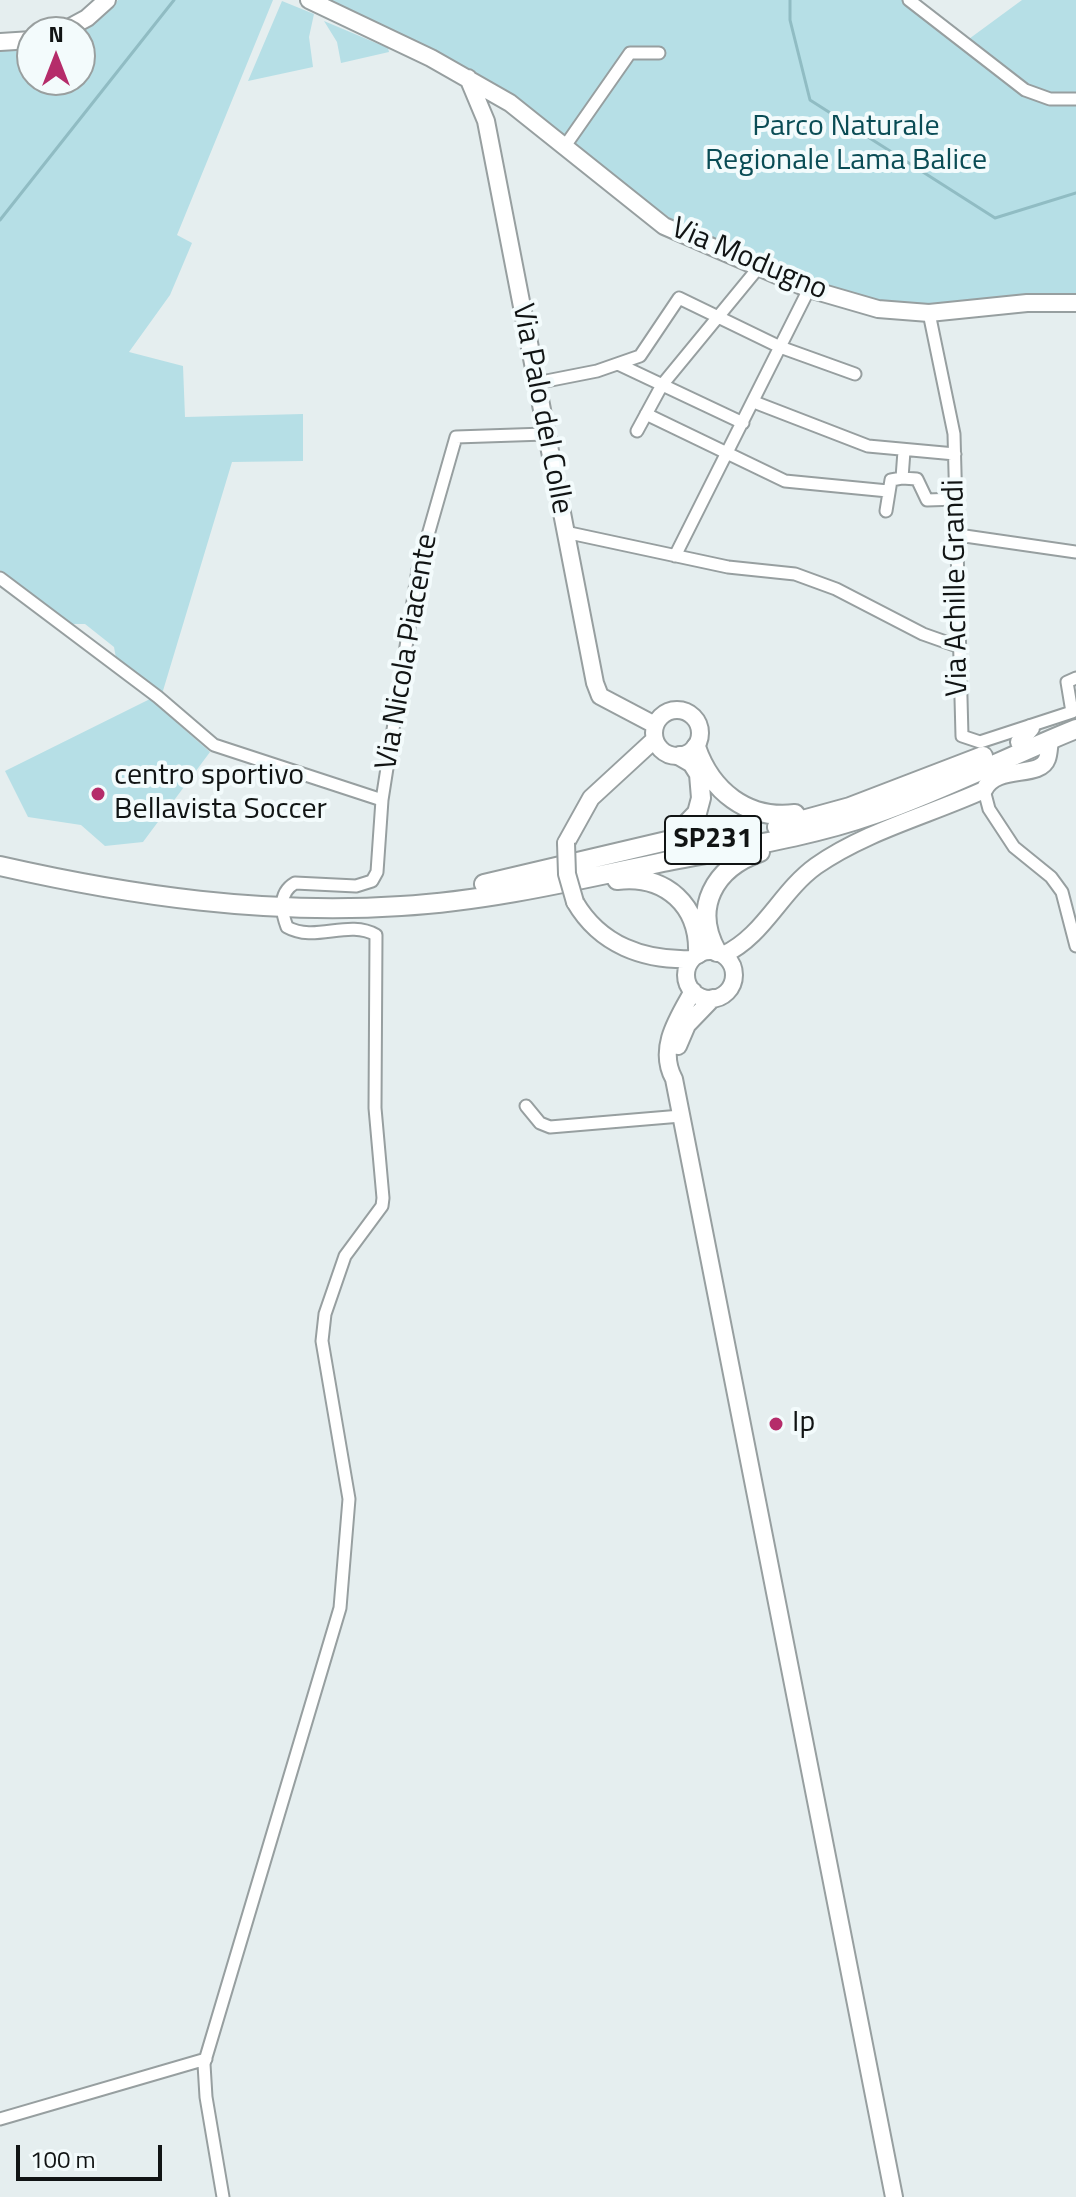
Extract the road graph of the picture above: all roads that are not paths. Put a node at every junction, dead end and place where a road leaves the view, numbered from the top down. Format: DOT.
graph roads {
  1 [pos="107,0"];
  2 [pos="309,0"];
  3 [pos="909,0"];
  4 [pos="89,16"];
  5 [pos="659,53"];
  6 [pos="468,78"];
  7 [pos="498,96"];
  8 [pos="1076,99"];
  9 [pos="486,121"];
  10 [pos="565,146"];
  11 [pos="759,267"];
  12 [pos="809,289"];
  13 [pos="1076,303"];
  14 [pos="929,313"];
  15 [pos="718,317"];
  16 [pos="780,347"];
  17 [pos="618,364"];
  18 [pos="855,374"];
  19 [pos="536,383"];
  20 [pos="662,385"];
  21 [pos="754,402"];
  22 [pos="646,414"];
  23 [pos="743,423"];
  24 [pos="637,431"];
  25 [pos="545,434"];
  26 [pos="904,451"];
  27 [pos="955,454"];
  28 [pos="727,455"];
  29 [pos="902,478"];
  30 [pos="888,491"];
  31 [pos="957,499"];
  32 [pos="886,511"];
  33 [pos="565,532"];
  34 [pos="958,535"];
  35 [pos="1076,552"];
  36 [pos="675,556"];
  37 [pos="0,578"];
  38 [pos="957,646"];
  39 [pos="1076,678"];
  40 [pos="1076,721"];
  41 [pos="1076,729"];
  42 [pos="657,733"];
  43 [pos="1025,735"];
  44 [pos="1050,740"];
  45 [pos="688,752"];
  46 [pos="955,767"];
  47 [pos="987,767"];
  48 [pos="984,790"];
  49 [pos="382,800"];
  50 [pos="0,866"];
  51 [pos="484,884"];
  52 [pos="449,902"];
  53 [pos="281,906"];
  54 [pos="754,934"];
  55 [pos="1076,946"];
  56 [pos="720,953"];
  57 [pos="652,957"];
  58 [pos="695,957"];
  59 [pos="734,970"];
  60 [pos="690,987"];
  61 [pos="713,998"];
  62 [pos="674,1079"];
  63 [pos="526,1106"];
  64 [pos="681,1116"];
  65 [pos="206,2059"];
  66 [pos="0,2119"];
  67 [pos="223,2197"];
  68 [pos="894,2197"];
  1 -- 4 [label="street"];
  2 -- 6 [label="street, Via Modugno"];
  3 -- 8 [label="street"];
  5 -- 10 [label="street"];
  6 -- 7 [label="street, Via Modugno"];
  6 -- 9 [label="street, Via Palo del Colle"];
  7 -- 9 [label="street"];
  7 -- 10 [label="street, Via Modugno"];
  9 -- 19 [label="street, Via Palo del Colle"];
  10 -- 11 [label="street, Via Modugno"];
  11 -- 12 [label="street, Via Modugno"];
  11 -- 15 [label="street"];
  12 -- 14 [label="street, Via Modugno"];
  12 -- 16 [label="street"];
  13 -- 14 [label="street, Via Modugno"];
  14 -- 27 [label="street, Via Achille Grandi"];
  15 -- 16 [label="street"];
  15 -- 17 [label="street"];
  15 -- 20 [label="street"];
  16 -- 18 [label="street"];
  16 -- 21 [label="street"];
  17 -- 19 [label="street"];
  17 -- 20 [label="street"];
  19 -- 25 [label="street, Via Palo del Colle"];
  20 -- 22 [label="street"];
  20 -- 23 [label="street"];
  21 -- 23 [label="street"];
  21 -- 26 [label="street"];
  22 -- 24 [label="street"];
  22 -- 28 [label="street"];
  23 -- 28 [label="street"];
  25 -- 33 [label="street, Via Palo del Colle"];
  25 -- 49 [label="street, Via Nicola Piacente"];
  26 -- 27 [label="street"];
  26 -- 29 [label="street"];
  27 -- 31 [label="street, Via Achille Grandi"];
  28 -- 30 [label="street"];
  28 -- 36 [label="street"];
  29 -- 30 [label="street"];
  29 -- 31 [label="street"];
  30 -- 32 [label="street"];
  31 -- 34 [label="street, Via Achille Grandi"];
  33 -- 36 [label="street"];
  33 -- 42 [label="street, Via Palo del Colle"];
  34 -- 35 [label="street"];
  34 -- 38 [label="street, Via Achille Grandi"];
  36 -- 38 [label="street"];
  37 -- 49 [label="street, Via Nicola Piacente"];
  38 -- 43 [label="street, Via Achille Grandi"];
  39 -- 43 [label="street, Via Achille Grandi"];
  40 -- 43 [label="main road, SP231"];
  41 -- 44 [label="main road, SP231"];
  42 -- 45 [label="street"];
  42 -- 45 [label="street"];
  42 -- 57 [label="street, bridge"];
  43 -- 46 [label="main road, SP231"];
  44 -- 47 [label="main road, SP231"];
  44 -- 48 [label="street"];
  45 -- 46 [label="main road"];
  45 -- 51 [label="main road"];
  46 -- 51 [label="main road, SP231"];
  47 -- 52 [label="main road, SP231"];
  47 -- 56 [label="main road"];
  48 -- 54 [label="street"];
  48 -- 55 [label="street"];
  49 -- 53 [label="street"];
  50 -- 53 [label="main road, SP231"];
  51 -- 53 [label="main road, SP231"];
  52 -- 53 [label="main road, SP231"];
  52 -- 58 [label="main road"];
  53 -- 65 [label="street"];
  54 -- 56 [label="street"];
  54 -- 59 [label="street"];
  56 -- 58 [label="street"];
  56 -- 59 [label="street"];
  57 -- 58 [label="street"];
  57 -- 60 [label="street"];
  58 -- 60 [label="street"];
  59 -- 61 [label="street"];
  60 -- 61 [label="street"];
  60 -- 62 [label="street"];
  61 -- 62 [label="street"];
  62 -- 64 [label="street"];
  63 -- 64 [label="street"];
  64 -- 68 [label="street"];
  65 -- 66 [label="street"];
  65 -- 67 [label="street"];
}
